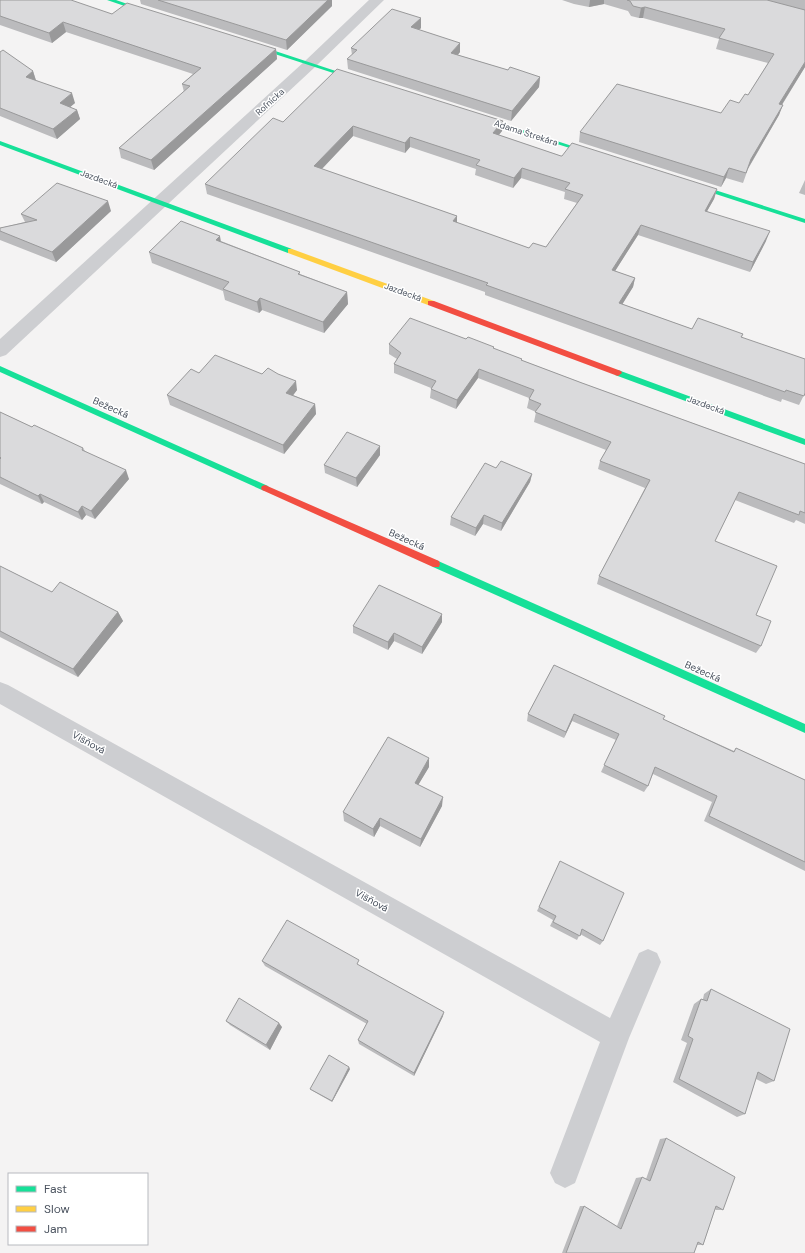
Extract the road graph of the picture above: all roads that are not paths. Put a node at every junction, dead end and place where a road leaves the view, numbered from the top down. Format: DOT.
graph roads {
  1 [pos="110,0"];
  2 [pos="377,0"];
  3 [pos="162,17"];
  4 [pos="236,40"];
  5 [pos="310,64"];
  6 [pos="369,83"];
  7 [pos="466,114"];
  8 [pos="0,143"];
  9 [pos="609,159"];
  10 [pos="677,180"];
  11 [pos="160,202"];
  12 [pos="805,221"];
  13 [pos="0,350"];
  14 [pos="0,369"];
  15 [pos="805,442"];
  16 [pos="0,692"];
  17 [pos="805,729"];
  18 [pos="648,962"];
  19 [pos="616,1036"];
  20 [pos="565,1173"];
  1 -- 3 [label="street"];
  2 -- 5 [label="street, Roľnícka"];
  4 -- 5 [label="street"];
  5 -- 6 [label="street"];
  5 -- 11 [label="street, Roľnícka"];
  7 -- 9 [label="street, Adama Štrekára"];
  8 -- 11 [label="street, Jazdecká"];
  10 -- 12 [label="street"];
  11 -- 13 [label="street, Roľnícka"];
  11 -- 15 [label="street, Jazdecká"];
  14 -- 17 [label="street, Bežecká"];
  16 -- 19 [label="street, Višňová"];
  18 -- 19 [label="street"];
  19 -- 20 [label="street"];
}
